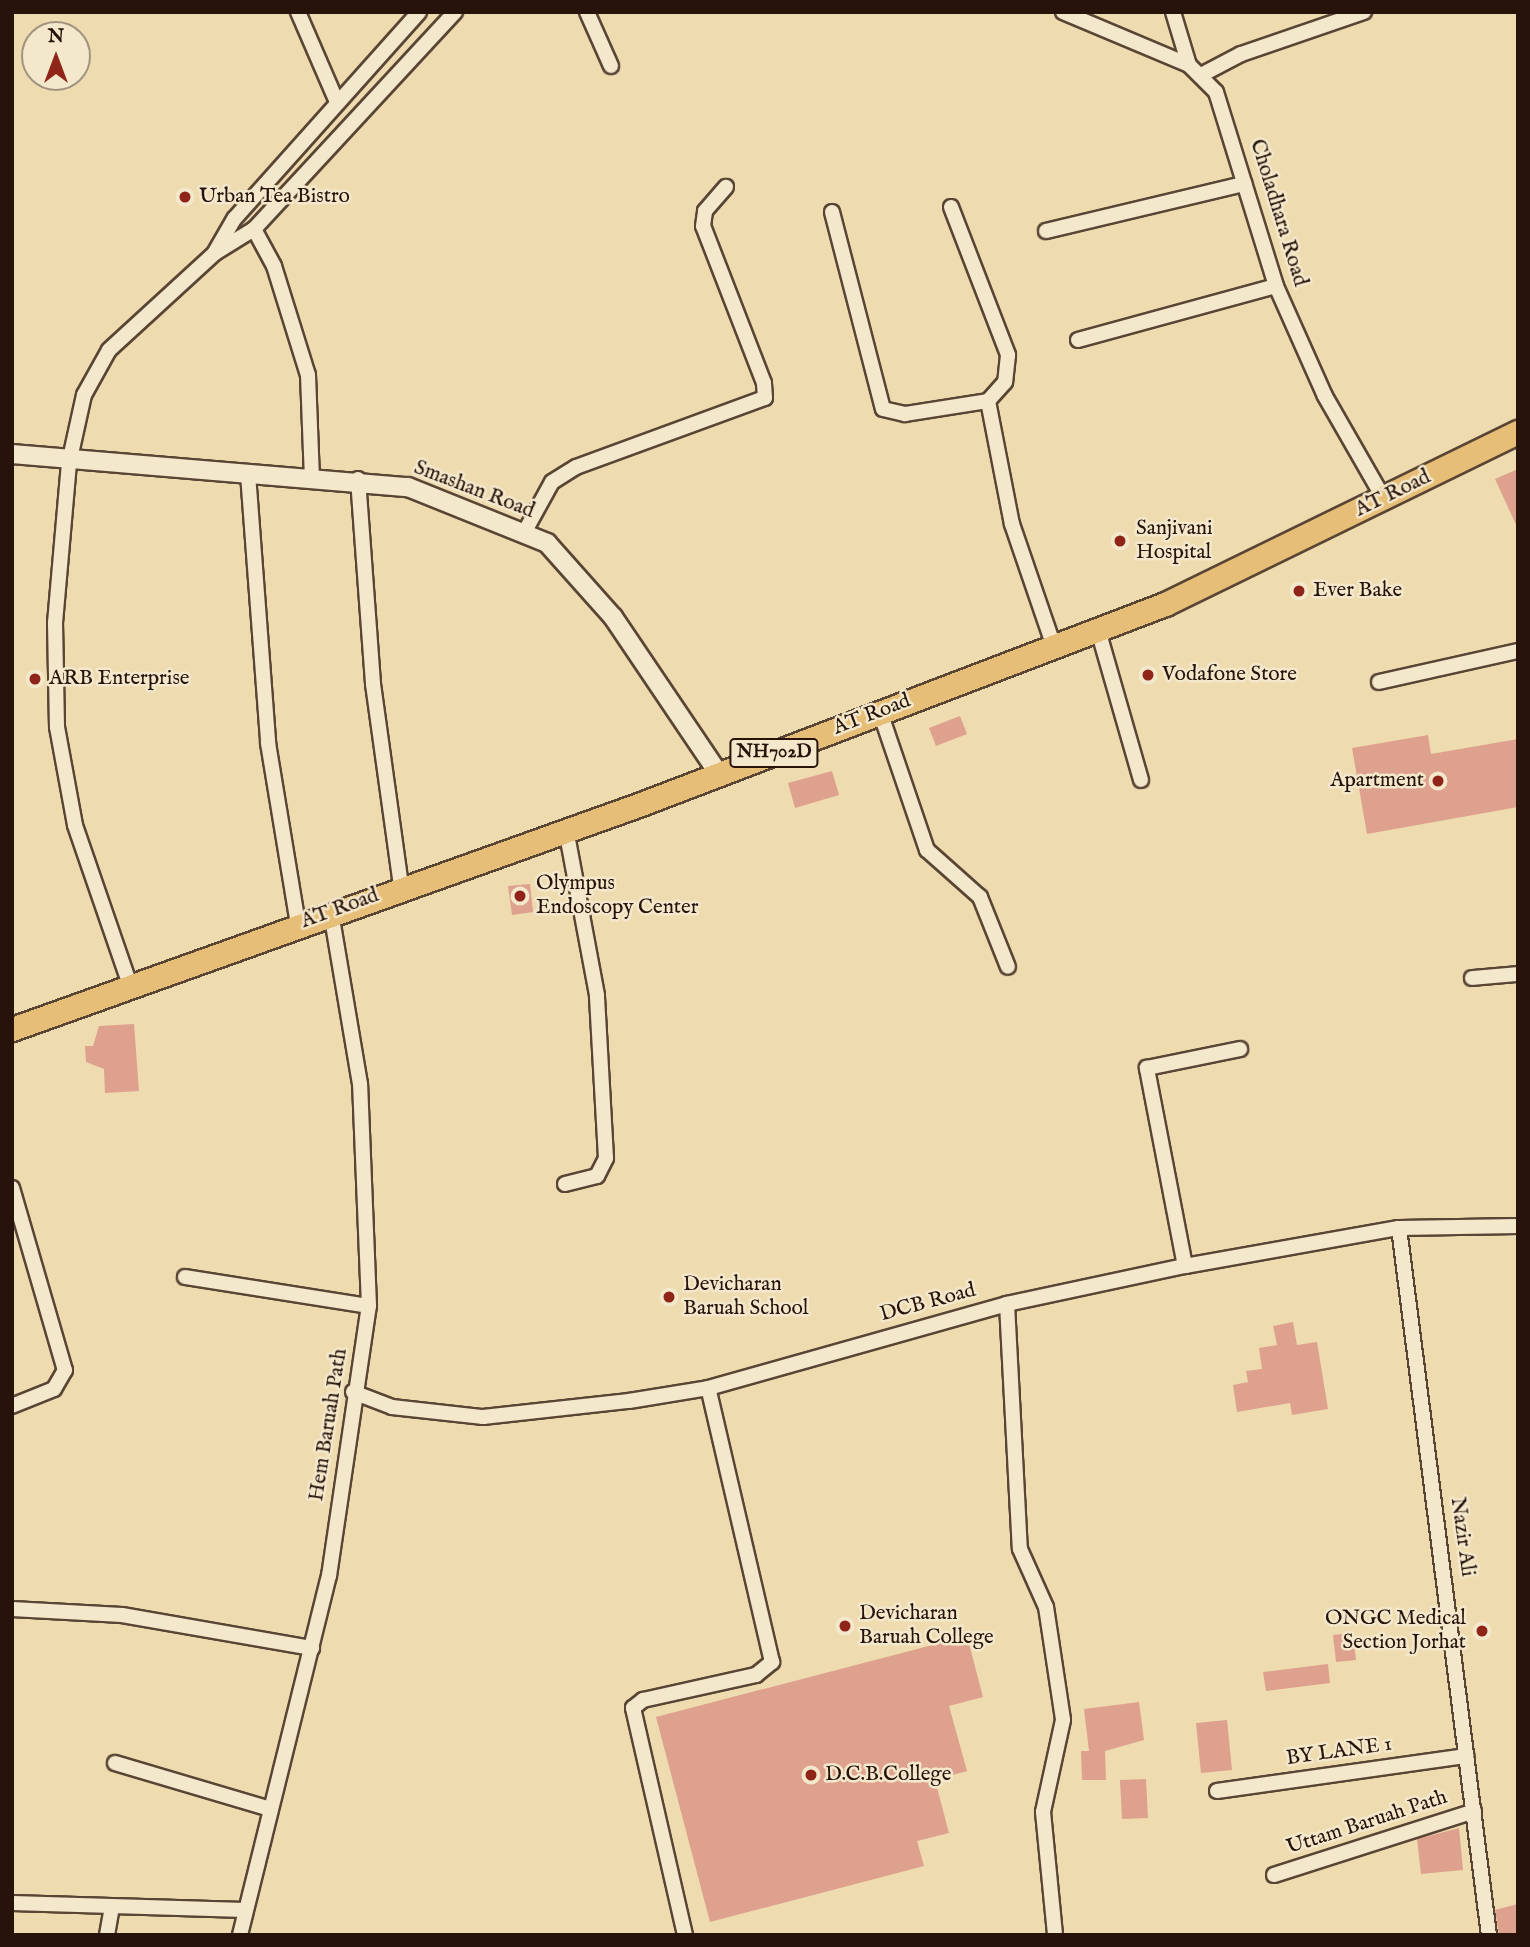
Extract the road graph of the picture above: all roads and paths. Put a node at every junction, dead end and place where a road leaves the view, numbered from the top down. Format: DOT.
graph roads {
  1 [pos="298,12"];
  2 [pos="419,12"];
  3 [pos="455,12"];
  4 [pos="587,12"];
  5 [pos="1063,12"];
  6 [pos="1173,12"];
  7 [pos="1364,12"];
  8 [pos="1189,65"];
  9 [pos="611,66"];
  10 [pos="1203,74"];
  11 [pos="336,100"];
  12 [pos="1244,184"];
  13 [pos="726,187"];
  14 [pos="951,207"];
  15 [pos="832,212"];
  16 [pos="254,229"];
  17 [pos="1046,231"];
  18 [pos="215,254"];
  19 [pos="1276,286"];
  20 [pos="1078,340"];
  21 [pos="988,401"];
  22 [pos="1518,432"];
  23 [pos="12,454"];
  24 [pos="69,463"];
  25 [pos="248,474"];
  26 [pos="312,477"];
  27 [pos="358,480"];
  28 [pos="1384,499"];
  29 [pos="524,533"];
  30 [pos="1098,630"];
  31 [pos="1054,647"];
  32 [pos="1518,651"];
  33 [pos="1379,682"];
  34 [pos="880,712"];
  35 [pos="719,774"];
  36 [pos="1141,780"];
  37 [pos="566,829"];
  38 [pos="401,887"];
  39 [pos="331,913"];
  40 [pos="298,925"];
  41 [pos="1008,967"];
  42 [pos="1518,974"];
  43 [pos="1472,978"];
  44 [pos="130,985"];
  45 [pos="12,1030"];
  46 [pos="1240,1049"];
  47 [pos="565,1184"];
  48 [pos="12,1188"];
  49 [pos="1518,1226"];
  50 [pos="1399,1228"];
  51 [pos="1185,1266"];
  52 [pos="185,1277"];
  53 [pos="1007,1304"];
  54 [pos="369,1306"];
  55 [pos="708,1388"];
  56 [pos="354,1392"];
  57 [pos="12,1406"];
  58 [pos="12,1609"];
  59 [pos="312,1648"];
  60 [pos="1467,1756"];
  61 [pos="115,1763"];
  62 [pos="1217,1791"];
  63 [pos="271,1809"];
  64 [pos="1474,1811"];
  65 [pos="1274,1875"];
  66 [pos="12,1903"];
  67 [pos="112,1906"];
  68 [pos="245,1910"];
  69 [pos="107,1935"];
  70 [pos="240,1935"];
  71 [pos="685,1935"];
  72 [pos="1055,1935"];
  73 [pos="1489,1935"];
  1 -- 11 [label="street"];
  2 -- 11 [label="street"];
  3 -- 16 [label="street"];
  4 -- 9 [label="street"];
  5 -- 8 [label="street, Choladhara Road"];
  6 -- 8 [label="street"];
  7 -- 10 [label="street"];
  8 -- 10 [label="street, Choladhara Road"];
  10 -- 12 [label="street, Choladhara Road"];
  11 -- 18 [label="street"];
  12 -- 17 [label="street"];
  12 -- 19 [label="street, Choladhara Road"];
  13 -- 29 [label="street"];
  14 -- 21 [label="street"];
  15 -- 21 [label="street"];
  16 -- 18 [label="street"];
  16 -- 26 [label="street"];
  18 -- 24 [label="street"];
  19 -- 20 [label="street"];
  19 -- 28 [label="street, Choladhara Road"];
  21 -- 31 [label="street"];
  22 -- 28 [label="highway, AT Road / NH702D"];
  23 -- 24 [label="street, Smashan Road"];
  24 -- 25 [label="street, Smashan Road"];
  24 -- 44 [label="street"];
  25 -- 26 [label="street, Smashan Road"];
  25 -- 40 [label="street"];
  26 -- 27 [label="street, Smashan Road"];
  27 -- 29 [label="street, Smashan Road"];
  27 -- 38 [label="street"];
  28 -- 30 [label="highway, AT Road / NH702D"];
  29 -- 35 [label="street, Smashan Road"];
  30 -- 31 [label="highway, AT Road / NH702D"];
  30 -- 36 [label="street"];
  31 -- 34 [label="highway, AT Road / NH702D"];
  32 -- 33 [label="street"];
  34 -- 35 [label="highway, AT Road / NH702D"];
  34 -- 41 [label="street"];
  35 -- 37 [label="highway, AT Road / NH702D"];
  37 -- 38 [label="highway, AT Road / NH702D"];
  37 -- 47 [label="street"];
  38 -- 39 [label="highway, AT Road / NH702D"];
  39 -- 40 [label="highway, AT Road / NH702D"];
  39 -- 54 [label="street, Hem Baruah Path"];
  40 -- 44 [label="highway, AT Road / NH702D"];
  42 -- 43 [label="street"];
  44 -- 45 [label="highway, AT Road / NH702D"];
  46 -- 51 [label="street"];
  48 -- 57 [label="street"];
  49 -- 50 [label="street, DCB Road"];
  50 -- 51 [label="street, DCB Road"];
  50 -- 60 [label="street, Nazir Ali"];
  51 -- 53 [label="street, DCB Road"];
  52 -- 54 [label="street"];
  53 -- 55 [label="street, DCB Road"];
  53 -- 72 [label="street"];
  54 -- 56 [label="street, Hem Baruah Path"];
  55 -- 56 [label="street, DCB Road"];
  55 -- 71 [label="street"];
  56 -- 59 [label="street, Hem Baruah Path"];
  58 -- 59 [label="street"];
  59 -- 63 [label="street, Hem Baruah Path"];
  60 -- 62 [label="street, BY LANE 1"];
  60 -- 64 [label="street, Nazir Ali"];
  61 -- 63 [label="street"];
  63 -- 68 [label="street, Hem Baruah Path"];
  64 -- 65 [label="street, Uttam Baruah Path"];
  64 -- 73 [label="street, Nazir Ali"];
  66 -- 67 [label="street"];
  67 -- 68 [label="street"];
  67 -- 69 [label="street"];
  68 -- 70 [label="street, Hem Baruah Path"];
}
